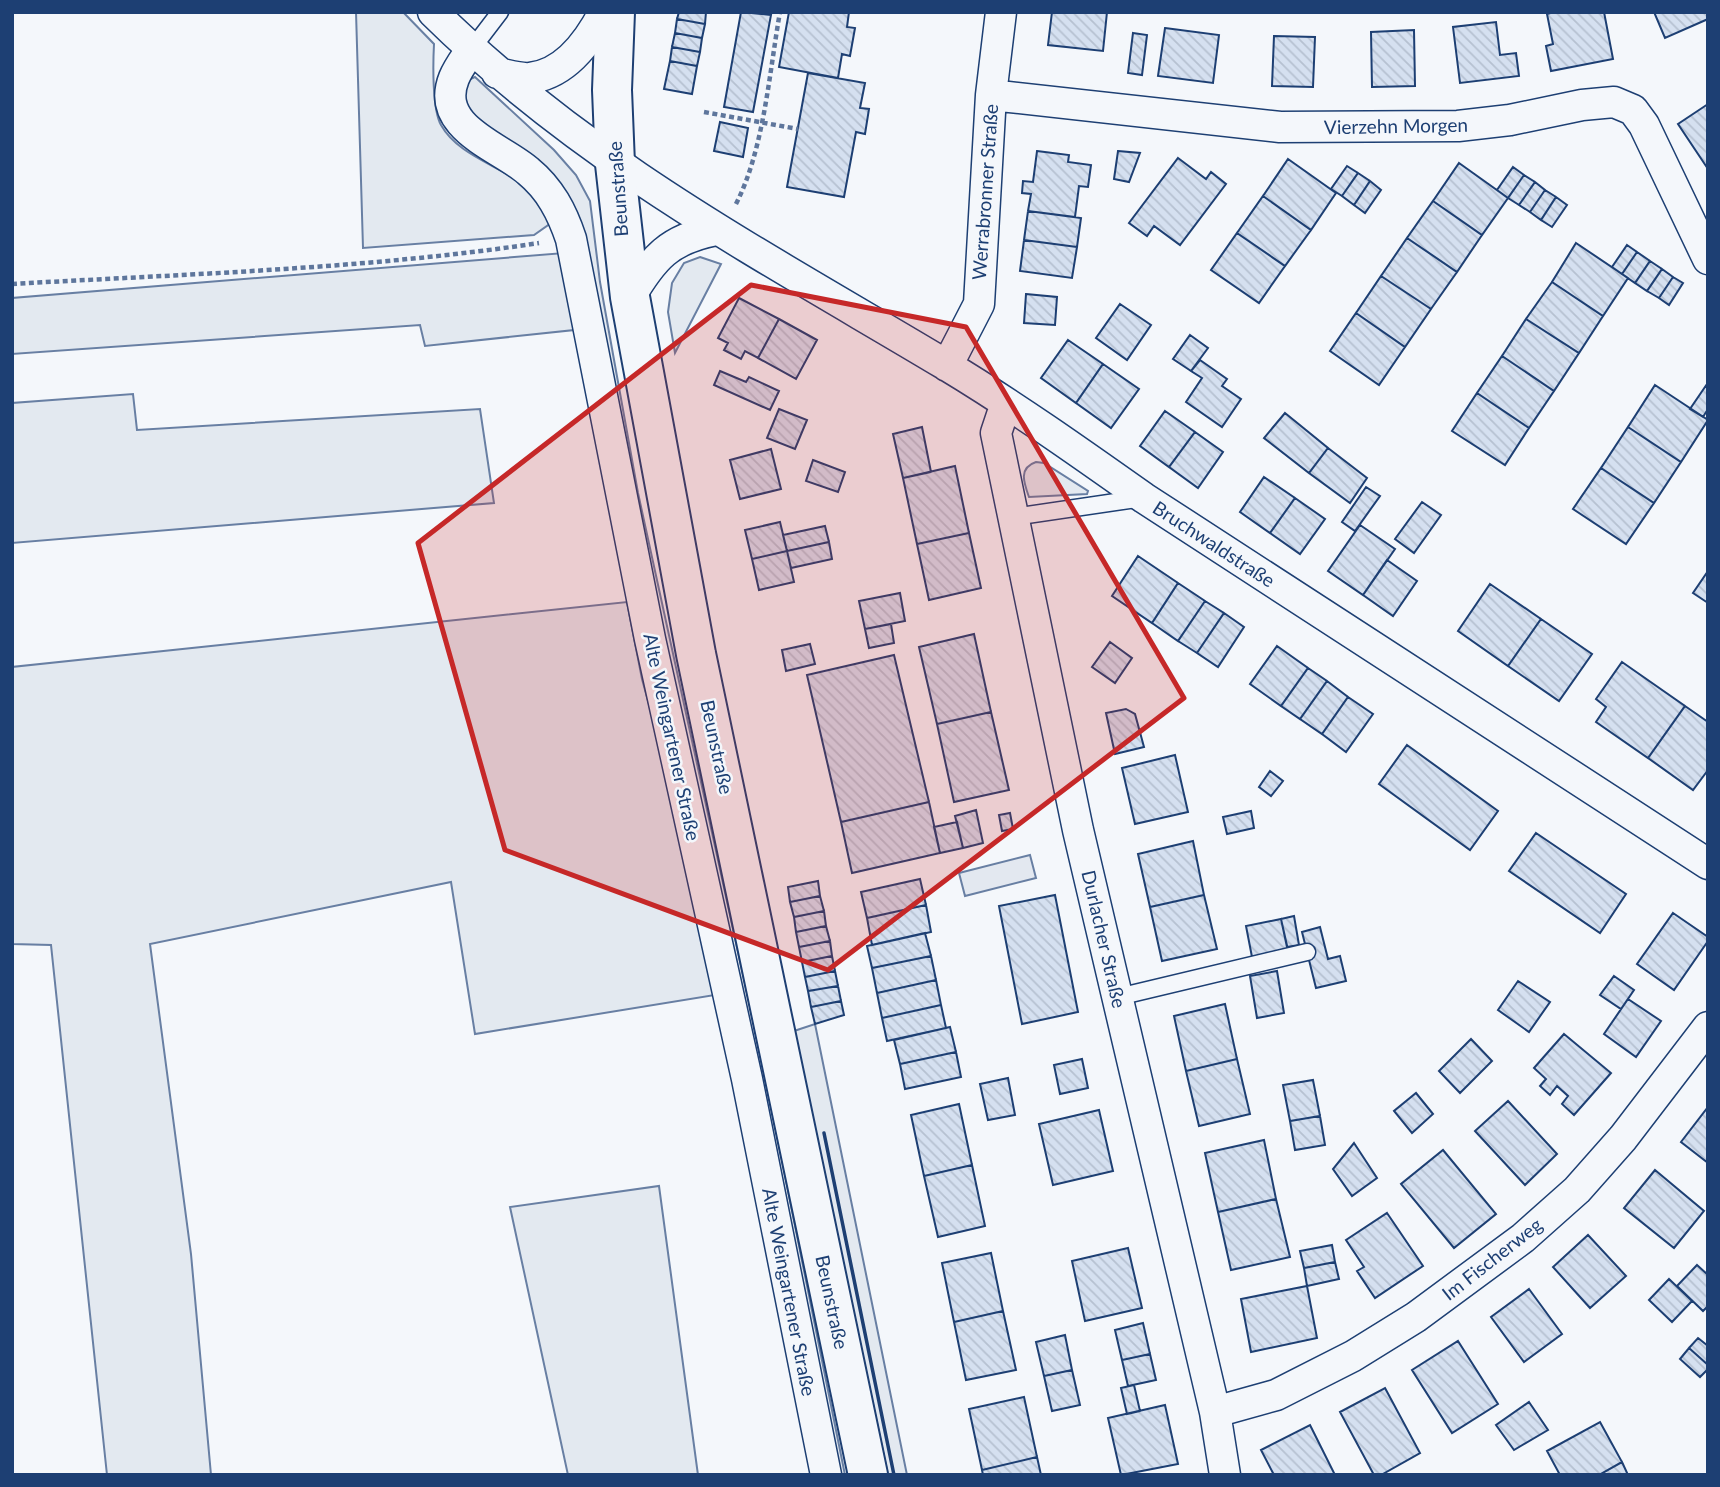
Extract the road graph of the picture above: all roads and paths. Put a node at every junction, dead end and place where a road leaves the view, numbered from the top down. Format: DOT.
graph roads {
  1 [pos="433,12"];
  2 [pos="500,12"];
  3 [pos="604,12"];
  4 [pos="615,12"];
  5 [pos="780,12"];
  6 [pos="1001,12"];
  7 [pos="471,50"];
  8 [pos="497,74"];
  9 [pos="991,95"];
  10 [pos="704,112"];
  11 [pos="761,122"];
  12 [pos="798,129"];
  13 [pos="615,164"];
  14 [pos="724,201"];
  15 [pos="716,230"];
  16 [pos="571,239"];
  17 [pos="1708,259"];
  18 [pos="12,284"];
  19 [pos="630,297"];
  20 [pos="947,366"];
  21 [pos="1006,403"];
  22 [pos="1144,498"];
  23 [pos="1014,517"];
  24 [pos="1708,864"];
  25 [pos="1307,952"];
  26 [pos="1118,997"];
  27 [pos="1708,1027"];
  28 [pos="1215,1412"];
  29 [pos="826,1475"];
  30 [pos="868,1475"];
  31 [pos="1225,1475"];
  1 -- 7 [label="street, Bruchwaldstraße"];
  2 -- 7 [label="lane"];
  3 -- 8 [label="street"];
  4 -- 13 [label="main road, Beunstraße"];
  5 -- 11 [label="path"];
  6 -- 9 [label="street, Werrabronner Straße"];
  7 -- 8 [label="street, Bruchwaldstraße"];
  7 -- 16 [label="street, Alte Weingartener Straße"];
  8 -- 13 [label="street, Bruchwaldstraße"];
  9 -- 17 [label="street, Vierzehn Morgen"];
  9 -- 20 [label="street, Werrabronner Straße"];
  10 -- 11 [label="path"];
  11 -- 12 [label="path"];
  11 -- 14 [label="path"];
  13 -- 15 [label="street, Bruchwaldstraße"];
  13 -- 19 [label="main road, Beunstraße"];
  15 -- 19 [label="street"];
  15 -- 20 [label="street, Bruchwaldstraße"];
  16 -- 18 [label="path"];
  16 -- 29 [label="street, Alte Weingartener Straße"];
  19 -- 30 [label="main road, Beunstraße"];
  20 -- 21 [label="street, Bruchwaldstraße"];
  21 -- 22 [label="street, Bruchwaldstraße"];
  21 -- 23 [label="street, Durlacher Straße"];
  22 -- 23 [label="lane"];
  22 -- 24 [label="street, Bruchwaldstraße"];
  23 -- 26 [label="street, Durlacher Straße"];
  25 -- 26 [label="lane"];
  26 -- 28 [label="street, Durlacher Straße"];
  27 -- 28 [label="street, Im Fischerweg"];
  28 -- 31 [label="street, Durlacher Straße"];
}
